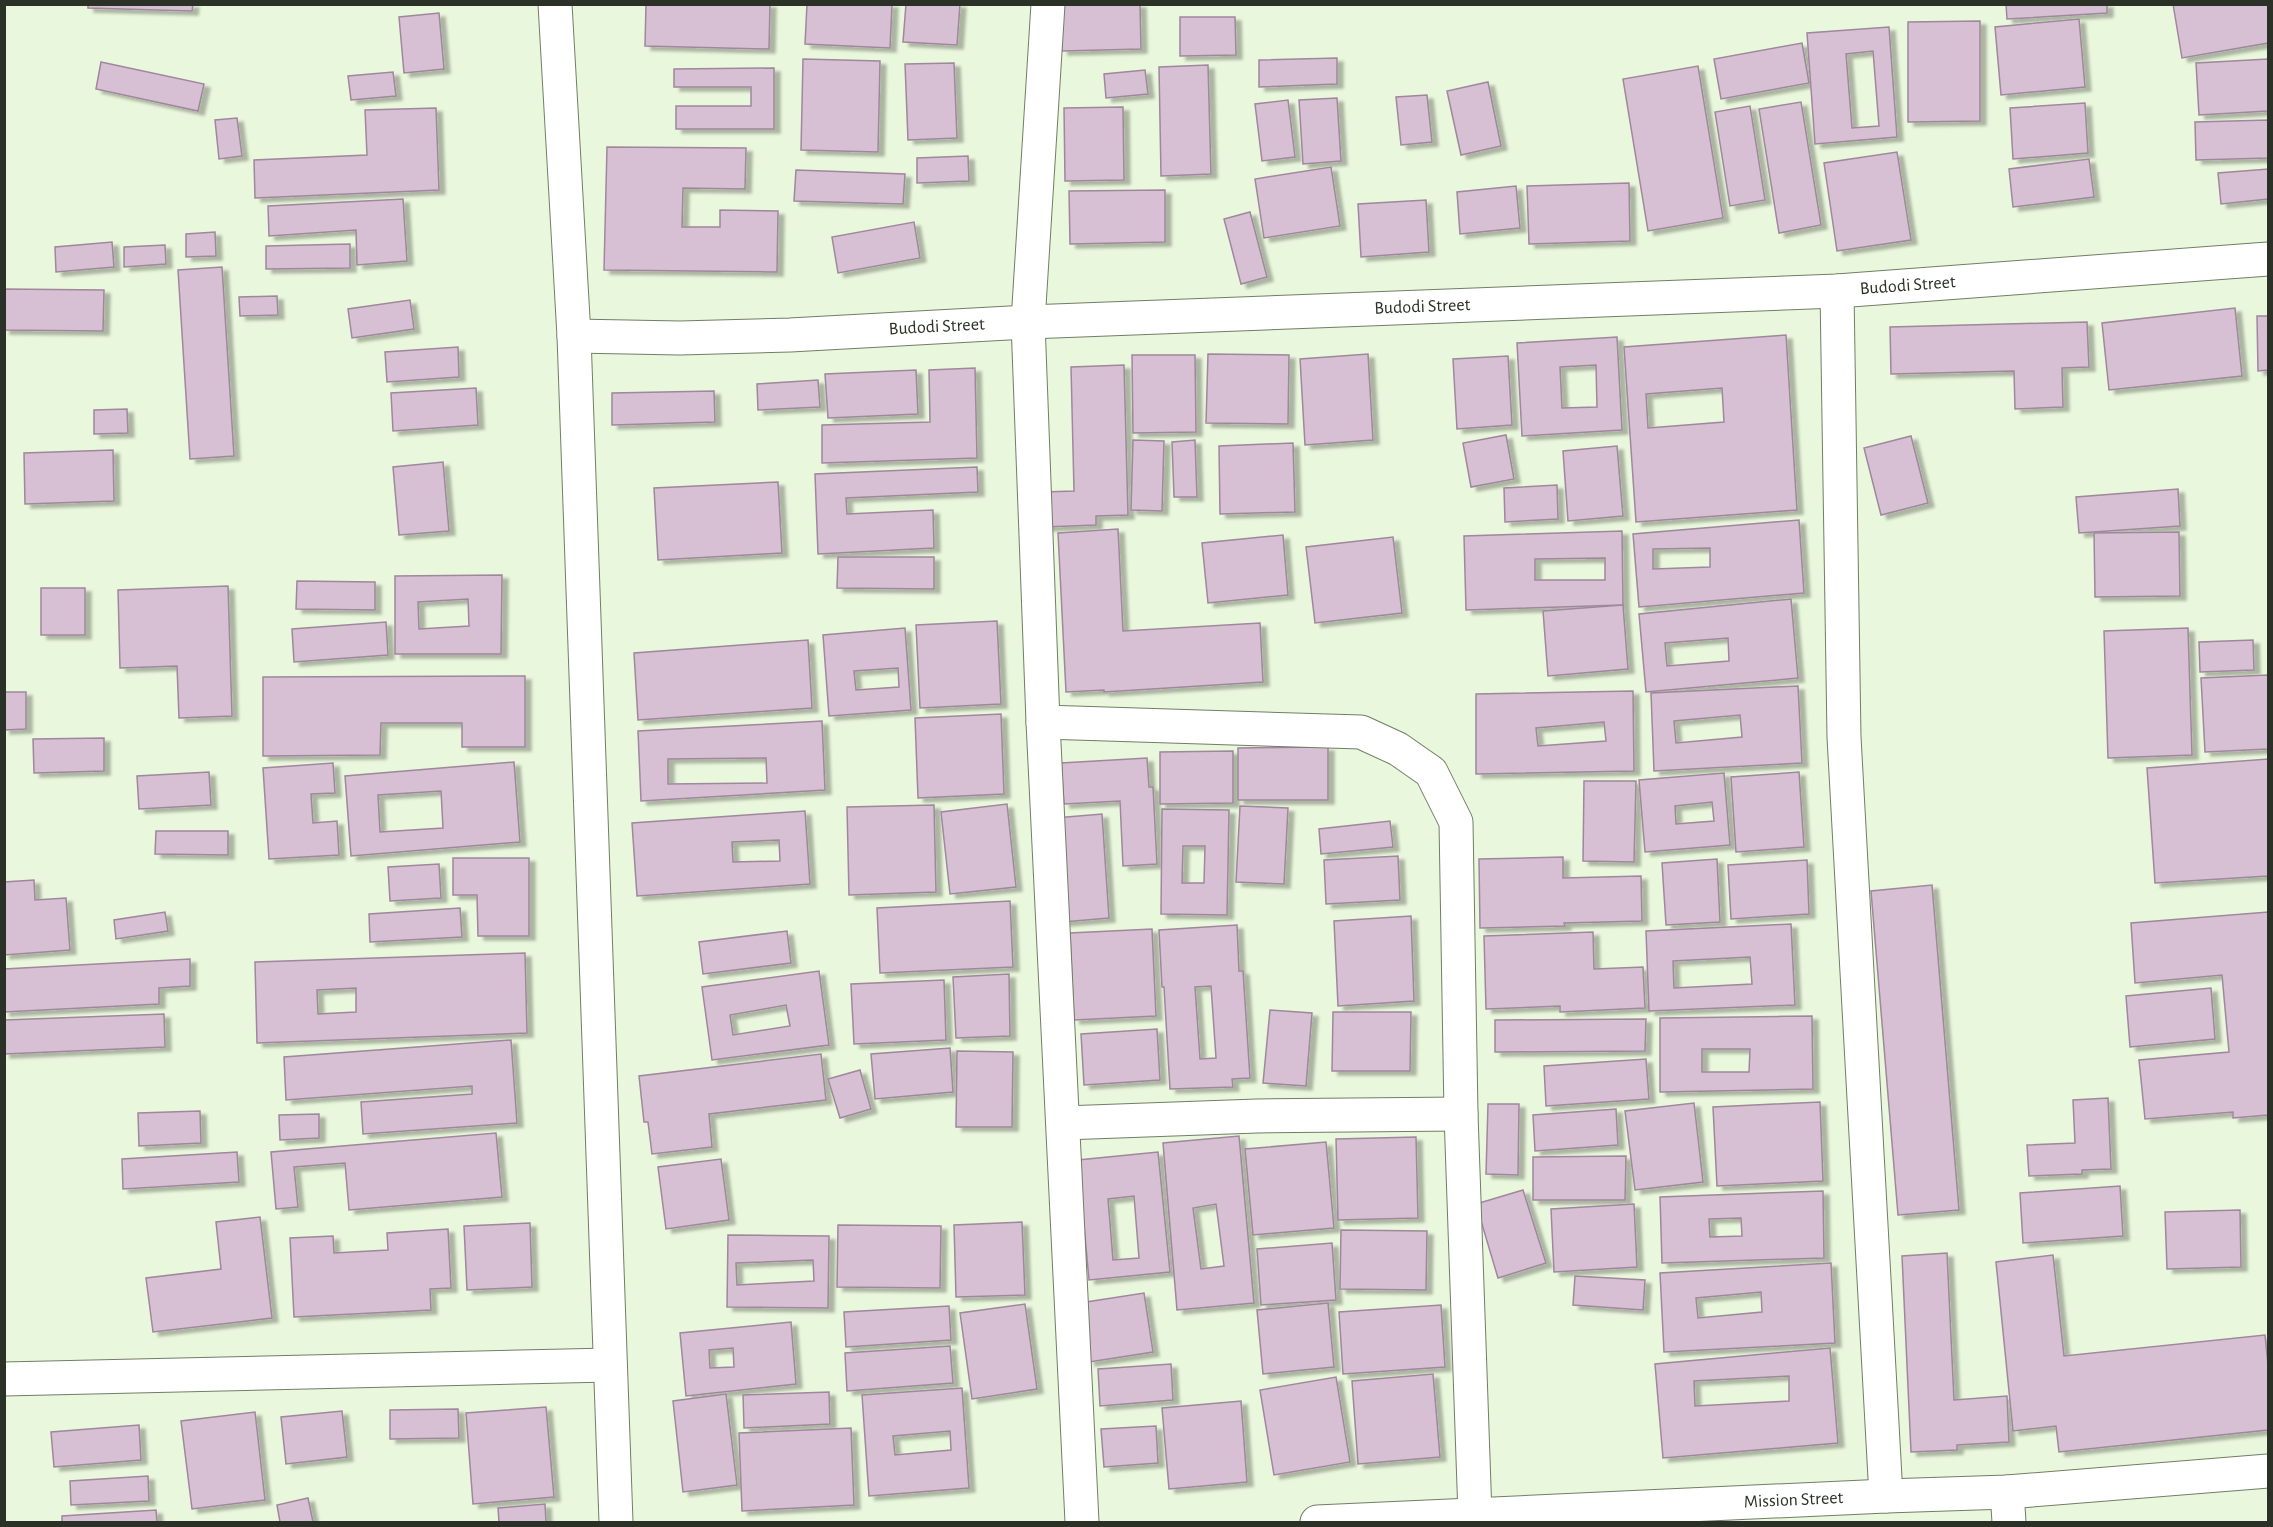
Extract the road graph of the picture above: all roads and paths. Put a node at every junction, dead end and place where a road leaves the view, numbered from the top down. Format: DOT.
graph roads {
  1 [pos="555,4"];
  2 [pos="1048,4"];
  3 [pos="2268,259"];
  4 [pos="1837,291"];
  5 [pos="1028,322"];
  6 [pos="574,336"];
  7 [pos="1043,722"];
  8 [pos="1461,1114"];
  9 [pos="1063,1123"];
  10 [pos="610,1365"];
  11 [pos="4,1379"];
  12 [pos="2268,1471"];
  13 [pos="1886,1496"];
  14 [pos="2008,1507"];
  15 [pos="1475,1515"];
  16 [pos="1633,1516"];
  17 [pos="616,1522"];
  18 [pos="1082,1522"];
  19 [pos="1317,1522"];
  1 -- 6 [label="street"];
  2 -- 5 [label="street"];
  3 -- 4 [label="street, Budodi Street"];
  4 -- 5 [label="street, Budodi Street"];
  4 -- 13 [label="street"];
  5 -- 6 [label="street, Budodi Street"];
  5 -- 7 [label="street"];
  6 -- 10 [label="street"];
  7 -- 8 [label="street"];
  7 -- 9 [label="street"];
  8 -- 9 [label="street"];
  8 -- 15 [label="street"];
  9 -- 18 [label="street"];
  10 -- 11 [label="street"];
  10 -- 17 [label="street"];
  12 -- 14 [label="street, Mission Street"];
  13 -- 14 [label="street, Mission Street"];
  13 -- 16 [label="street, Mission Street"];
  15 -- 16 [label="street, Mission Street"];
  15 -- 19 [label="street, Mission Street"];
}
